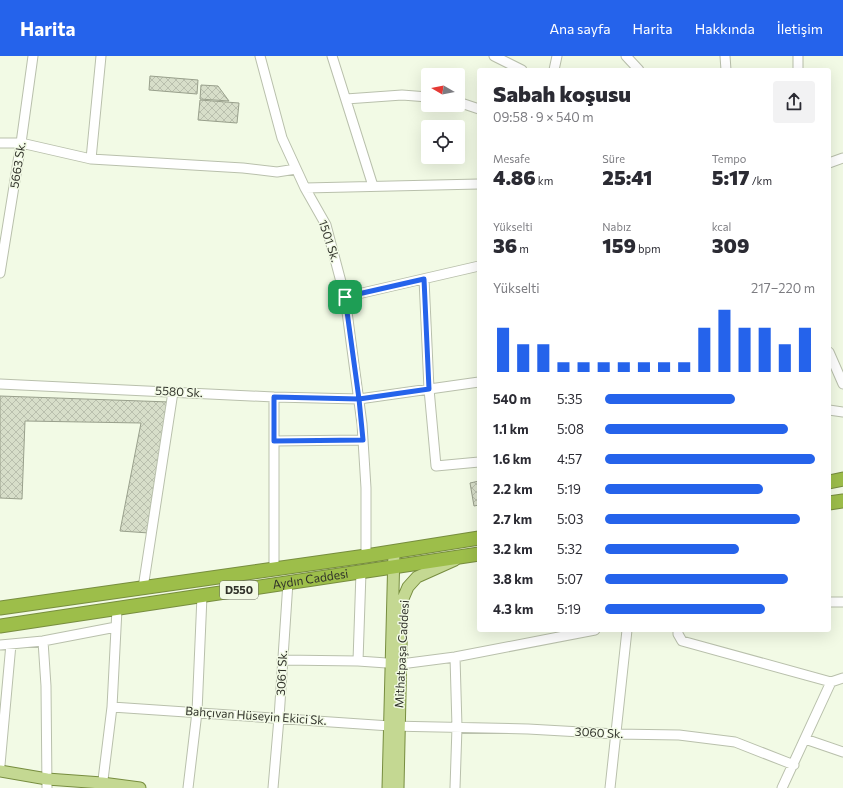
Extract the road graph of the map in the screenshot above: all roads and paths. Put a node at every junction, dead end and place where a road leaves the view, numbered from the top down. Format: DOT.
graph roads {
  1 [pos="34,56"];
  2 [pos="101,56"];
  3 [pos="260,56"];
  4 [pos="332,56"];
  5 [pos="494,56"];
  6 [pos="558,56"];
  7 [pos="626,56"];
  8 [pos="725,56"];
  9 [pos="798,56"];
  10 [pos="518,68"];
  11 [pos="555,68"];
  12 [pos="637,68"];
  13 [pos="726,68"];
  14 [pos="798,68"];
  15 [pos="421,97"];
  16 [pos="346,99"];
  17 [pos="465,104"];
  18 [pos="477,108"];
  19 [pos="0,143"];
  20 [pos="21,144"];
  21 [pos="843,158"];
  22 [pos="91,159"];
  23 [pos="831,162"];
  24 [pos="296,169"];
  25 [pos="477,184"];
  26 [pos="373,186"];
  27 [pos="305,188"];
  28 [pos="477,266"];
  29 [pos="0,273"];
  30 [pos="424,279"];
  31 [pos="345,297"];
  32 [pos="831,356"];
  33 [pos="842,379"];
  34 [pos="477,382"];
  35 [pos="0,384"];
  36 [pos="429,389"];
  37 [pos="173,392"];
  38 [pos="274,397"];
  39 [pos="359,399"];
  40 [pos="831,410"];
  41 [pos="843,412"];
  42 [pos="363,440"];
  43 [pos="274,441"];
  44 [pos="477,462"];
  45 [pos="843,479"];
  46 [pos="831,482"];
  47 [pos="843,502"];
  48 [pos="831,504"];
  49 [pos="477,538"];
  50 [pos="394,552"];
  51 [pos="477,554"];
  52 [pos="366,556"];
  53 [pos="466,556"];
  54 [pos="393,567"];
  55 [pos="274,569"];
  56 [pos="361,572"];
  57 [pos="288,582"];
  58 [pos="143,588"];
  59 [pos="202,596"];
  60 [pos="831,602"];
  61 [pos="843,602"];
  62 [pos="0,608"];
  63 [pos="117,609"];
  64 [pos="0,626"];
  65 [pos="116,627"];
  66 [pos="585,632"];
  67 [pos="628,632"];
  68 [pos="678,632"];
  69 [pos="43,641"];
  70 [pos="10,644"];
  71 [pos="0,645"];
  72 [pos="455,657"];
  73 [pos="282,660"];
  74 [pos="358,661"];
  75 [pos="396,664"];
  76 [pos="843,678"];
  77 [pos="831,682"];
  78 [pos="112,707"];
  79 [pos="197,712"];
  80 [pos="279,718"];
  81 [pos="394,726"];
  82 [pos="457,727"];
  83 [pos="616,734"];
  84 [pos="805,739"];
  85 [pos="843,752"];
  86 [pos="0,765"];
  87 [pos="794,765"];
  88 [pos="0,771"];
  89 [pos="47,784"];
  90 [pos="102,786"];
  91 [pos="140,788"];
  92 [pos="188,788"];
  93 [pos="273,788"];
  94 [pos="388,788"];
  95 [pos="398,788"];
  96 [pos="455,788"];
  97 [pos="610,788"];
  98 [pos="782,788"];
  1 -- 20 [label="street, 5663 Sk."];
  2 -- 22 [label="street"];
  3 -- 24 [label="street, 1501 Sk."];
  4 -- 16 [label="street"];
  5 -- 10 [label="street"];
  6 -- 11 [label="street"];
  7 -- 12 [label="street"];
  8 -- 13 [label="street"];
  9 -- 14 [label="street"];
  15 -- 16 [label="street"];
  16 -- 26 [label="street"];
  17 -- 18 [label="street"];
  19 -- 20 [label="street"];
  20 -- 22 [label="street"];
  20 -- 29 [label="street, 5663 Sk."];
  21 -- 23 [label="street"];
  22 -- 24 [label="street"];
  24 -- 27 [label="street, 1501 Sk."];
  25 -- 26 [label="street"];
  26 -- 27 [label="street"];
  27 -- 31 [label="street, 1501 Sk."];
  28 -- 30 [label="street"];
  30 -- 31 [label="street"];
  30 -- 36 [label="street"];
  31 -- 39 [label="street, 1501 Sk."];
  32 -- 33 [label="street"];
  34 -- 36 [label="street, 5580 Sk."];
  35 -- 37 [label="street, 5580 Sk."];
  36 -- 39 [label="street, 5580 Sk."];
  36 -- 44 [label="street"];
  37 -- 38 [label="street, 5580 Sk."];
  37 -- 58 [label="street"];
  38 -- 39 [label="street, 5580 Sk."];
  38 -- 43 [label="street"];
  39 -- 42 [label="street, 1501 Sk."];
  40 -- 41 [label="street"];
  42 -- 43 [label="street"];
  42 -- 52 [label="street, 1501 Sk."];
  43 -- 55 [label="street"];
  45 -- 46 [label="highway"];
  47 -- 48 [label="highway"];
  49 -- 50 [label="highway, Aydın Caddesi / D550"];
  50 -- 52 [label="highway, Aydın Caddesi / D550"];
  50 -- 54 [label="main road, Mithatpaşa Caddesi"];
  51 -- 53 [label="highway, Aydın Caddesi / D550"];
  52 -- 55 [label="highway, Aydın Caddesi / D550"];
  53 -- 54 [label="highway, Aydın Caddesi / D550"];
  53 -- 75 [label="main road, Mithatpaşa Caddesi"];
  54 -- 56 [label="highway, Aydın Caddesi / D550"];
  54 -- 75 [label="main road, Mithatpaşa Caddesi"];
  55 -- 58 [label="highway, Aydın Caddesi / D550"];
  56 -- 57 [label="highway, Aydın Caddesi / D550"];
  56 -- 74 [label="street"];
  57 -- 59 [label="highway, Aydın Caddesi / D550"];
  57 -- 73 [label="street, 3061 Sk."];
  58 -- 62 [label="highway, Aydın Caddesi / D550"];
  59 -- 63 [label="highway, Aydın Caddesi / D550"];
  59 -- 79 [label="street"];
  60 -- 61 [label="street"];
  63 -- 64 [label="highway, Aydın Caddesi / D550"];
  63 -- 65 [label="street"];
  65 -- 69 [label="street"];
  65 -- 78 [label="street"];
  66 -- 72 [label="street"];
  67 -- 83 [label="street"];
  68 -- 77 [label="street"];
  69 -- 70 [label="street"];
  69 -- 89 [label="street"];
  70 -- 71 [label="street"];
  70 -- 86 [label="street"];
  72 -- 75 [label="street"];
  72 -- 82 [label="street"];
  73 -- 74 [label="street"];
  73 -- 80 [label="street, 3061 Sk."];
  74 -- 75 [label="street"];
  75 -- 81 [label="main road, Mithatpaşa Caddesi"];
  76 -- 77 [label="street"];
  77 -- 84 [label="street"];
  78 -- 79 [label="street, Bahçıvan Hüseyin Ekici Sk."];
  78 -- 90 [label="street"];
  79 -- 80 [label="street, Bahçıvan Hüseyin Ekici Sk."];
  79 -- 92 [label="street"];
  80 -- 81 [label="street, Bahçıvan Hüseyin Ekici Sk."];
  80 -- 93 [label="street, 3061 Sk."];
  81 -- 82 [label="street, 3060 Sk."];
  81 -- 94 [label="main road, Mithatpaşa Caddesi"];
  81 -- 95 [label="main road, Mithatpaşa Caddesi"];
  82 -- 83 [label="street, 3060 Sk."];
  82 -- 96 [label="street"];
  83 -- 87 [label="street, 3060 Sk."];
  83 -- 97 [label="street"];
  84 -- 85 [label="street"];
  84 -- 87 [label="street"];
  87 -- 98 [label="street"];
  88 -- 89 [label="main road"];
  89 -- 90 [label="main road"];
  90 -- 91 [label="main road"];
}
